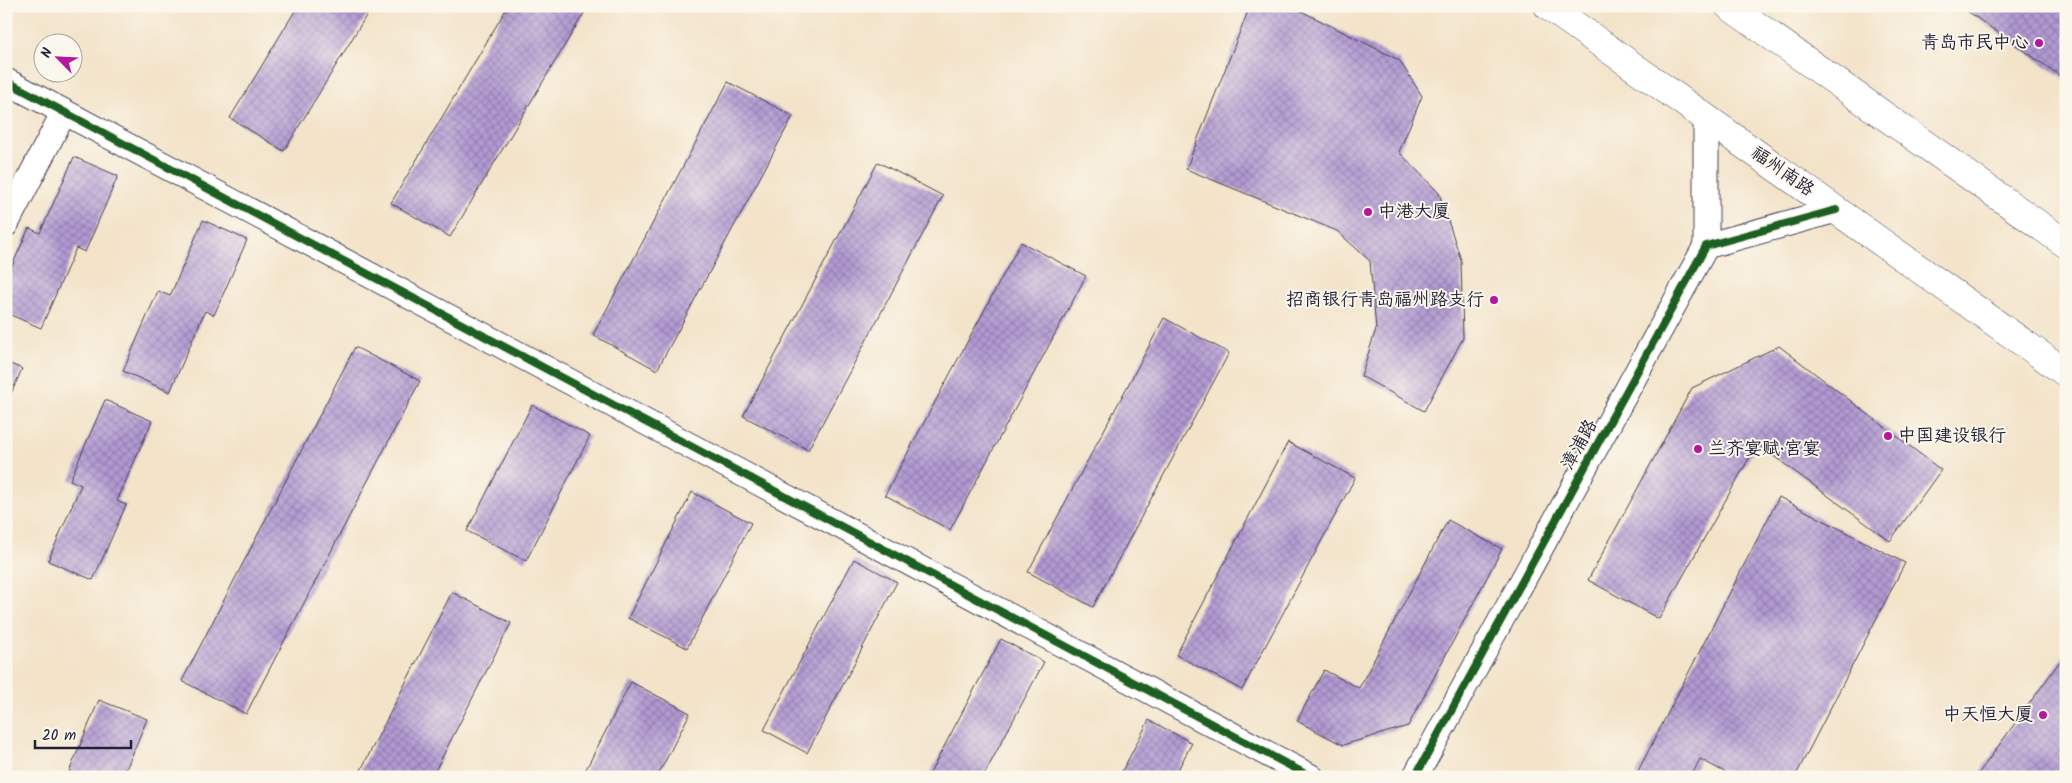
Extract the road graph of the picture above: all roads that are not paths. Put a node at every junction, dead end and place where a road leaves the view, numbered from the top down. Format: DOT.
graph roads {
  1 [pos="1548,6"];
  2 [pos="1729,6"];
  3 [pos="6,81"];
  4 [pos="64,112"];
  5 [pos="1706,118"];
  6 [pos="1836,210"];
  7 [pos="6,224"];
  8 [pos="2066,244"];
  9 [pos="1706,246"];
  10 [pos="2066,373"];
  11 [pos="1311,777"];
  12 [pos="1415,777"];
  1 -- 5 [label="main road, 福州南路"];
  2 -- 8 [label="main road"];
  3 -- 4 [label="street"];
  4 -- 7 [label="street"];
  4 -- 11 [label="street"];
  5 -- 6 [label="main road, 福州南路"];
  5 -- 9 [label="street"];
  6 -- 9 [label="street"];
  6 -- 10 [label="main road, 福州南路"];
  9 -- 12 [label="street, 漳浦路"];
}
